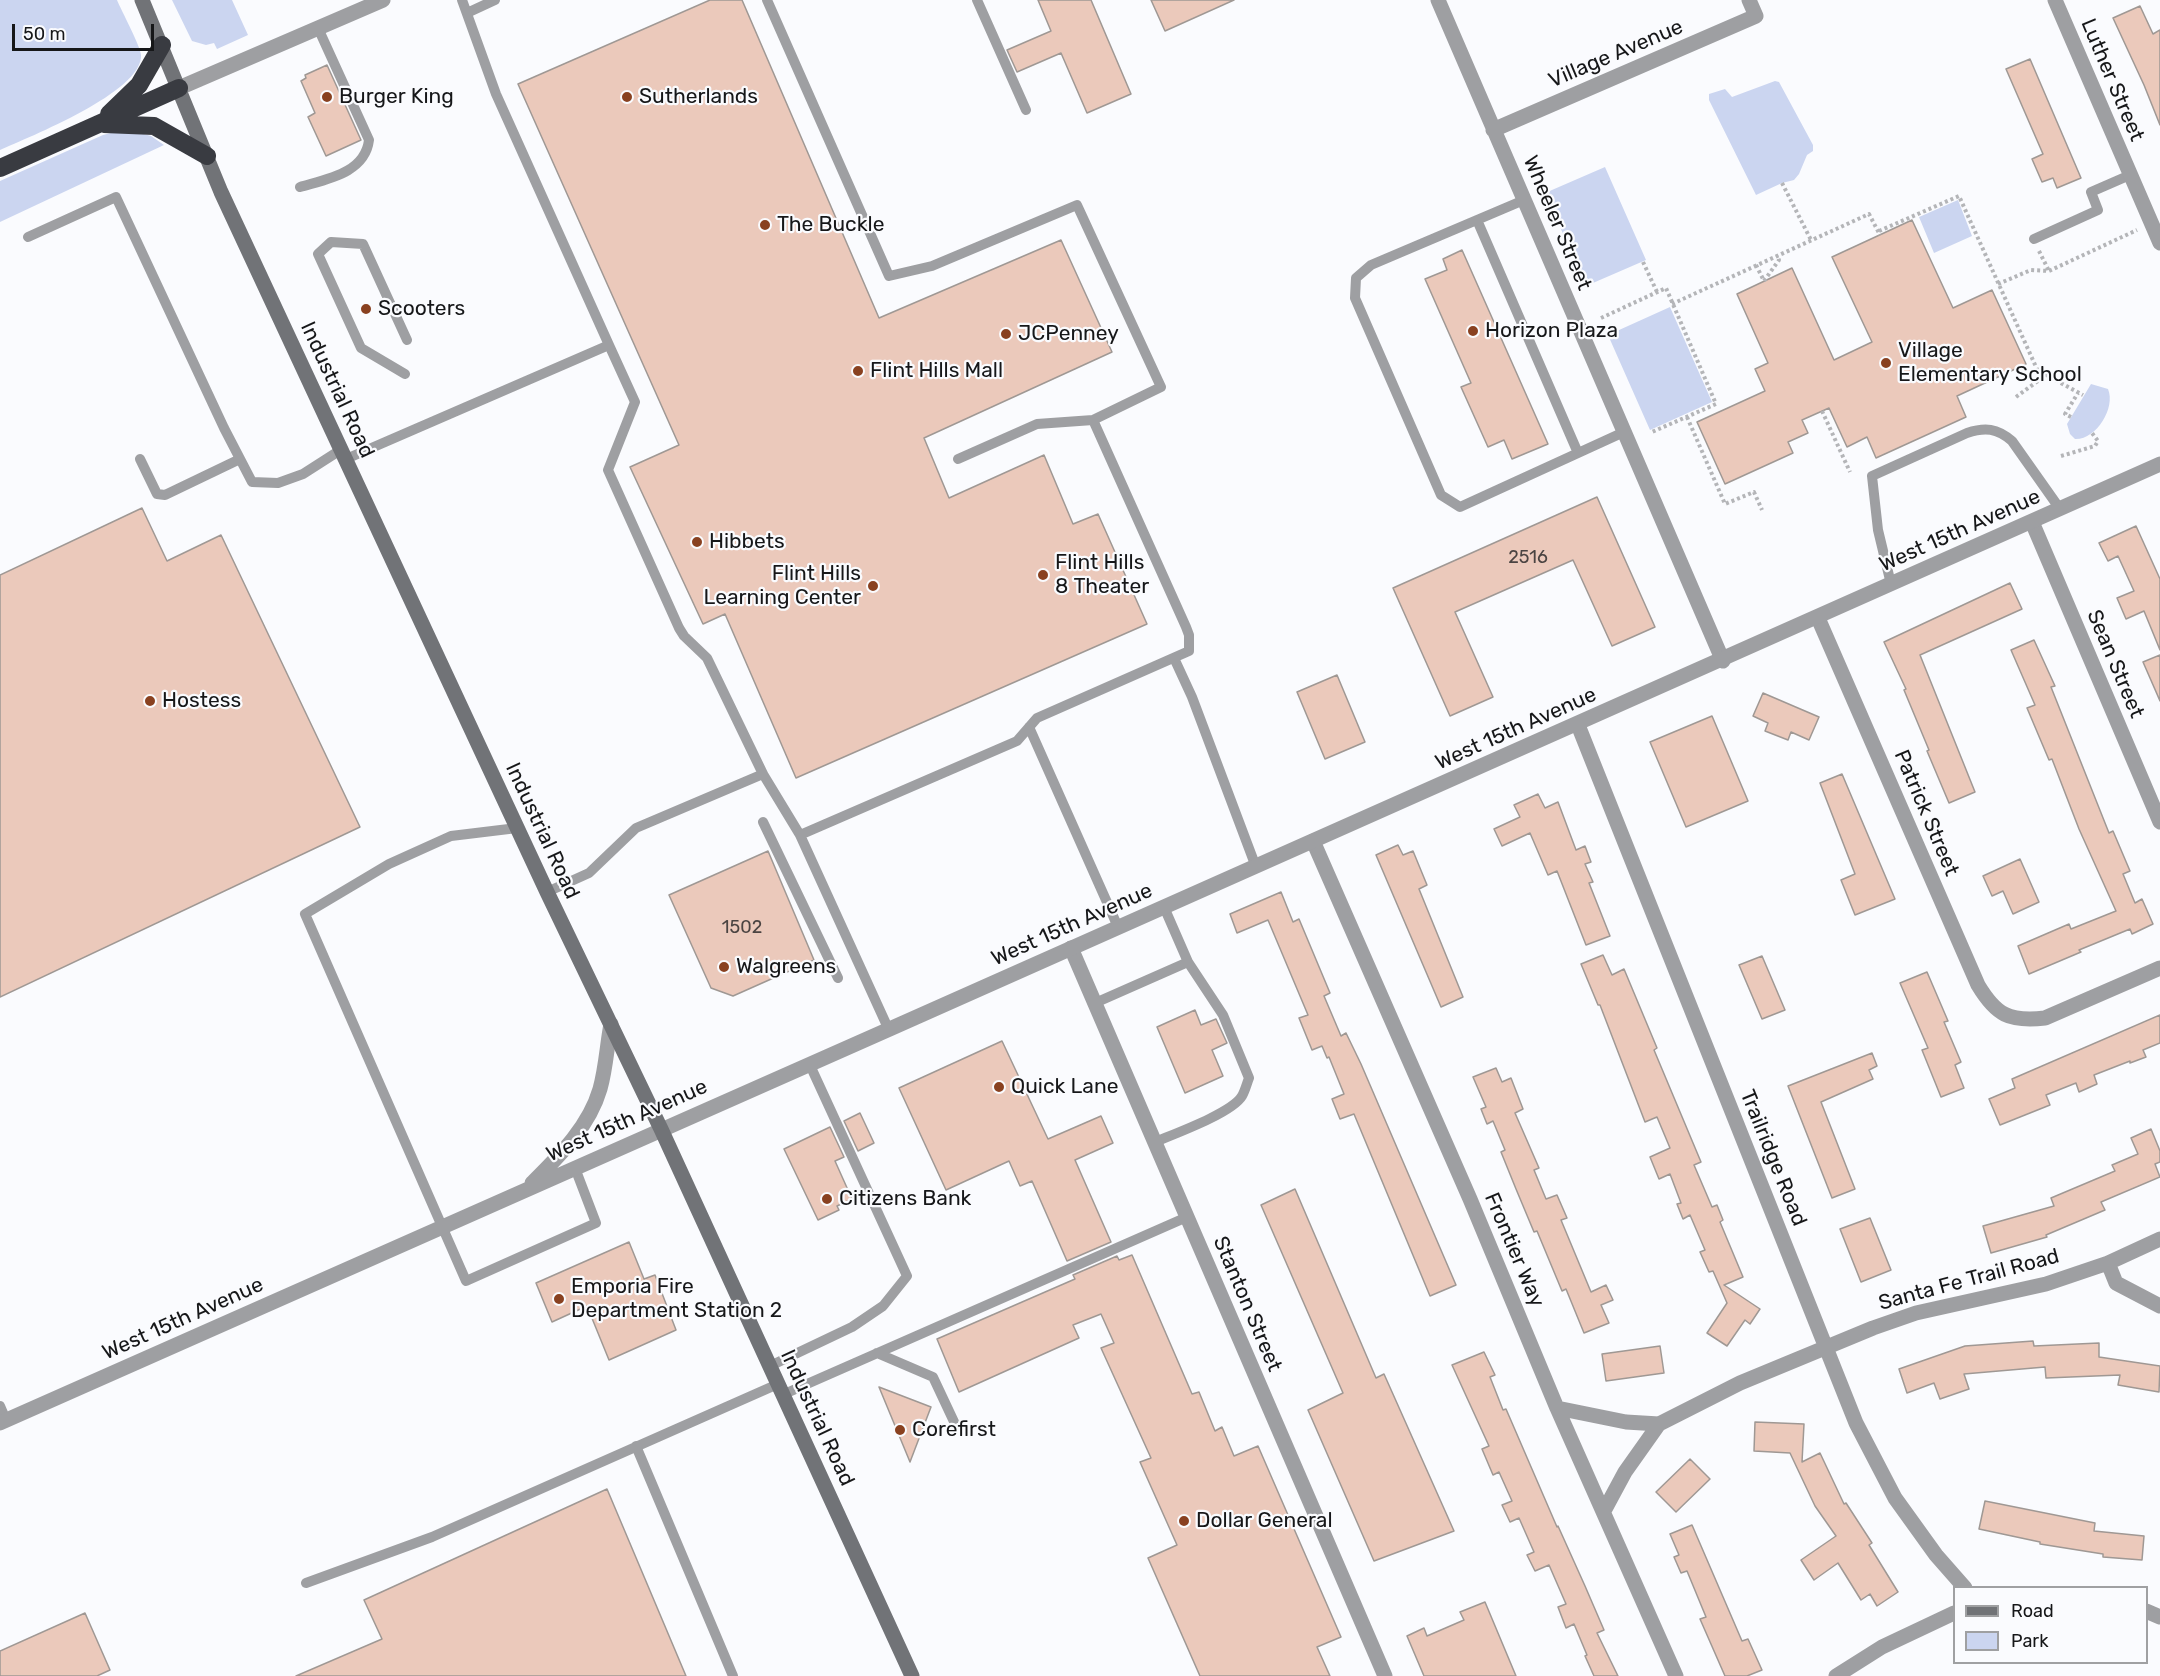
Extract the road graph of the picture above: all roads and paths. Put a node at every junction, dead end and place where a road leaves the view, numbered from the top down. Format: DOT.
graph roads {
  1 [pos="142,0"];
  2 [pos="383,0"];
  3 [pos="462,0"];
  4 [pos="495,0"];
  5 [pos="767,0"];
  6 [pos="977,0"];
  7 [pos="1437,0"];
  8 [pos="1749,0"];
  9 [pos="2055,0"];
  10 [pos="467,13"];
  11 [pos="318,28"];
  12 [pos="162,45"];
  13 [pos="179,88"];
  14 [pos="1026,110"];
  15 [pos="99,124"];
  16 [pos="1493,130"];
  17 [pos="207,156"];
  18 [pos="0,168"];
  19 [pos="2130,175"];
  20 [pos="1782,183"];
  21 [pos="300,187"];
  22 [pos="1524,200"];
  23 [pos="1477,220"];
  24 [pos="2152,224"];
  25 [pos="28,237"];
  26 [pos="2034,239"];
  27 [pos="1812,240"];
  28 [pos="2160,243"];
  29 [pos="1777,256"];
  30 [pos="1643,262"];
  31 [pos="1756,265"];
  32 [pos="2049,271"];
  33 [pos="1998,284"];
  34 [pos="1657,292"];
  35 [pos="1672,304"];
  36 [pos="1600,318"];
  37 [pos="407,339"];
  38 [pos="609,345"];
  39 [pos="405,374"];
  40 [pos="2041,378"];
  41 [pos="2078,393"];
  42 [pos="2083,395"];
  43 [pos="2016,397"];
  44 [pos="1822,411"];
  45 [pos="1687,417"];
  46 [pos="2071,417"];
  47 [pos="1093,420"];
  48 [pos="1624,432"];
  49 [pos="1652,432"];
  50 [pos="2092,433"];
  51 [pos="1578,453"];
  52 [pos="344,454"];
  53 [pos="2061,456"];
  54 [pos="140,459"];
  55 [pos="240,459"];
  56 [pos="958,459"];
  57 [pos="2160,464"];
  58 [pos="1850,472"];
  59 [pos="2060,509"];
  60 [pos="1762,510"];
  61 [pos="2032,522"];
  62 [pos="1891,584"];
  63 [pos="1818,618"];
  64 [pos="1174,658"];
  65 [pos="1723,661"];
  66 [pos="1578,725"];
  67 [pos="1029,727"];
  68 [pos="763,774"];
  69 [pos="763,822"];
  70 [pos="2160,822"];
  71 [pos="517,828"];
  72 [pos="800,835"];
  73 [pos="1313,841"];
  74 [pos="1256,867"];
  75 [pos="547,892"];
  76 [pos="1164,907"];
  77 [pos="1118,927"];
  78 [pos="1071,948"];
  79 [pos="1188,962"];
  80 [pos="2160,968"];
  81 [pos="838,978"];
  82 [pos="1095,1003"];
  83 [pos="611,1024"];
  84 [pos="888,1028"];
  85 [pos="809,1063"];
  86 [pos="661,1129"];
  87 [pos="1155,1142"];
  88 [pos="575,1168"];
  89 [pos="525,1190"];
  90 [pos="1187,1217"];
  91 [pos="444,1226"];
  92 [pos="2160,1239"];
  93 [pos="2108,1263"];
  94 [pos="2160,1306"];
  95 [pos="1826,1348"];
  96 [pos="877,1353"];
  97 [pos="770,1366"];
  98 [pos="780,1390"];
  99 [pos="1557,1408"];
  100 [pos="2,1416"];
  101 [pos="1659,1424"];
  102 [pos="956,1426"];
  103 [pos="636,1446"];
  104 [pos="1604,1511"];
  105 [pos="306,1583"];
  106 [pos="1964,1586"];
  107 [pos="1953,1613"];
  108 [pos="733,1676"];
  109 [pos="912,1676"];
  110 [pos="1385,1676"];
  111 [pos="1676,1676"];
  112 [pos="1836,1676"];
  1 -- 12 [label="main road, Industrial Road"];
  2 -- 11 [label="street"];
  3 -- 10 [label="lane"];
  4 -- 10 [label="lane"];
  5 -- 47 [label="lane"];
  6 -- 14 [label="lane"];
  7 -- 16 [label="street, Wheeler Street"];
  8 -- 16 [label="street, Village Avenue"];
  9 -- 19 [label="street, Luther Street"];
  10 -- 38 [label="lane"];
  11 -- 13 [label="street"];
  11 -- 21 [label="lane"];
  12 -- 13 [label="main road, Industrial Road"];
  12 -- 15 [label="highway"];
  13 -- 15 [label="highway"];
  13 -- 17 [label="main road, Industrial Road"];
  15 -- 17 [label="highway"];
  15 -- 18 [label="highway"];
  16 -- 22 [label="street, Wheeler Street"];
  17 -- 52 [label="main road, Industrial Road"];
  19 -- 24 [label="street, Luther Street"];
  19 -- 26 [label="lane"];
  20 -- 27 [label="path"];
  22 -- 23 [label="lane"];
  22 -- 48 [label="street, Wheeler Street"];
  23 -- 51 [label="lane"];
  23 -- 51 [label="lane"];
  24 -- 28 [label="street, Luther Street"];
  24 -- 32 [label="path"];
  25 -- 55 [label="lane"];
  26 -- 32 [label="path"];
  27 -- 29 [label="path"];
  27 -- 33 [label="path"];
  29 -- 31 [label="path"];
  29 -- 31 [label="path"];
  30 -- 34 [label="path"];
  31 -- 35 [label="path"];
  32 -- 33 [label="path"];
  33 -- 40 [label="path"];
  34 -- 35 [label="path"];
  34 -- 36 [label="path"];
  35 -- 45 [label="path"];
  37 -- 39 [label="lane"];
  38 -- 52 [label="lane"];
  38 -- 68 [label="lane"];
  40 -- 41 [label="path"];
  40 -- 43 [label="path"];
  41 -- 42 [label="path"];
  41 -- 46 [label="path"];
  44 -- 58 [label="path"];
  45 -- 49 [label="path"];
  45 -- 60 [label="path"];
  47 -- 56 [label="lane"];
  47 -- 64 [label="lane"];
  48 -- 51 [label="lane"];
  48 -- 65 [label="street, Wheeler Street"];
  50 -- 53 [label="path"];
  52 -- 55 [label="lane"];
  52 -- 71 [label="main road, Industrial Road"];
  54 -- 55 [label="lane"];
  57 -- 59 [label="street, West 15th Avenue"];
  59 -- 61 [label="street, West 15th Avenue"];
  59 -- 62 [label="lane"];
  61 -- 62 [label="street, West 15th Avenue"];
  61 -- 70 [label="street, Sean Street"];
  62 -- 63 [label="street, West 15th Avenue"];
  63 -- 65 [label="street, West 15th Avenue"];
  63 -- 80 [label="street, Patrick Street"];
  64 -- 67 [label="lane"];
  64 -- 74 [label="lane"];
  65 -- 66 [label="street, West 15th Avenue"];
  66 -- 73 [label="street, West 15th Avenue"];
  66 -- 95 [label="street, Trailridge Road"];
  67 -- 72 [label="lane"];
  67 -- 77 [label="lane"];
  68 -- 72 [label="lane"];
  68 -- 75 [label="lane"];
  69 -- 81 [label="lane"];
  71 -- 75 [label="main road, Industrial Road"];
  71 -- 91 [label="lane"];
  72 -- 84 [label="lane"];
  73 -- 74 [label="street, West 15th Avenue"];
  73 -- 99 [label="street, Frontier Way"];
  74 -- 76 [label="street, West 15th Avenue"];
  75 -- 83 [label="main road, Industrial Road"];
  76 -- 77 [label="street, West 15th Avenue"];
  76 -- 79 [label="lane"];
  77 -- 78 [label="street, West 15th Avenue"];
  78 -- 82 [label="street, Stanton Street"];
  78 -- 84 [label="street, West 15th Avenue"];
  79 -- 82 [label="lane"];
  79 -- 87 [label="lane"];
  82 -- 87 [label="street, Stanton Street"];
  83 -- 86 [label="main road, Industrial Road"];
  83 -- 89 [label="street"];
  84 -- 85 [label="street, West 15th Avenue"];
  85 -- 86 [label="street, West 15th Avenue"];
  85 -- 97 [label="lane"];
  86 -- 88 [label="street, West 15th Avenue"];
  86 -- 97 [label="main road, Industrial Road"];
  87 -- 90 [label="street, Stanton Street"];
  88 -- 89 [label="street, West 15th Avenue"];
  88 -- 91 [label="lane"];
  89 -- 91 [label="street, West 15th Avenue"];
  90 -- 96 [label="lane"];
  90 -- 110 [label="street, Stanton Street"];
  91 -- 100 [label="street, West 15th Avenue"];
  92 -- 93 [label="street, Santa Fe Trail Road"];
  93 -- 94 [label="street"];
  93 -- 95 [label="street, Santa Fe Trail Road"];
  95 -- 101 [label="street, Santa Fe Trail Road"];
  95 -- 106 [label="street, Trailridge Road"];
  96 -- 98 [label="lane"];
  96 -- 102 [label="lane"];
  97 -- 98 [label="main road, Industrial Road"];
  98 -- 103 [label="lane"];
  98 -- 109 [label="main road, Industrial Road"];
  99 -- 101 [label="street"];
  99 -- 104 [label="street, Frontier Way"];
  101 -- 104 [label="street, Santa Fe Trail Road"];
  103 -- 105 [label="lane"];
  103 -- 108 [label="lane"];
  104 -- 111 [label="street, Frontier Way"];
  107 -- 112 [label="street"];
}
